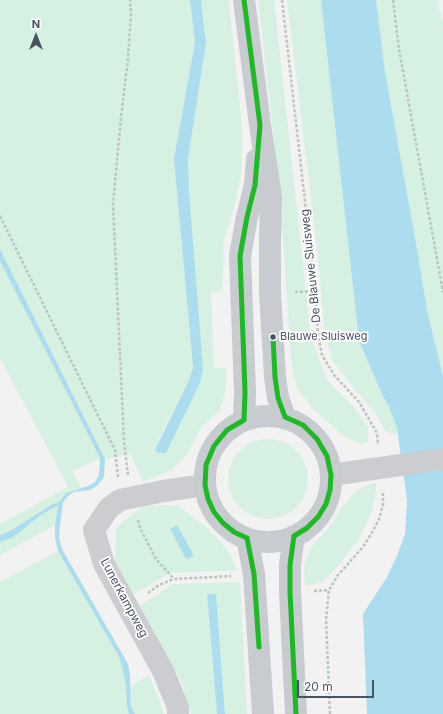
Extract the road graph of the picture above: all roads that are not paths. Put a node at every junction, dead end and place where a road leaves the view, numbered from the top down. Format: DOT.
graph roads {
  1 [pos="244,0"];
  2 [pos="260,125"];
  3 [pos="285,417"];
  4 [pos="244,420"];
  5 [pos="443,459"];
  6 [pos="331,475"];
  7 [pos="205,485"];
  8 [pos="294,536"];
  9 [pos="247,538"];
  10 [pos="178,714"];
  11 [pos="263,714"];
  12 [pos="296,714"];
  1 -- 2 [label="main road"];
  2 -- 3 [label="main road"];
  2 -- 4 [label="main road"];
  3 -- 4 [label="main road"];
  3 -- 6 [label="main road"];
  4 -- 7 [label="main road"];
  5 -- 6 [label="street"];
  6 -- 8 [label="main road"];
  7 -- 9 [label="main road"];
  7 -- 10 [label="street, Lunerkampweg"];
  8 -- 9 [label="main road"];
  8 -- 12 [label="main road"];
  9 -- 11 [label="main road"];
}
